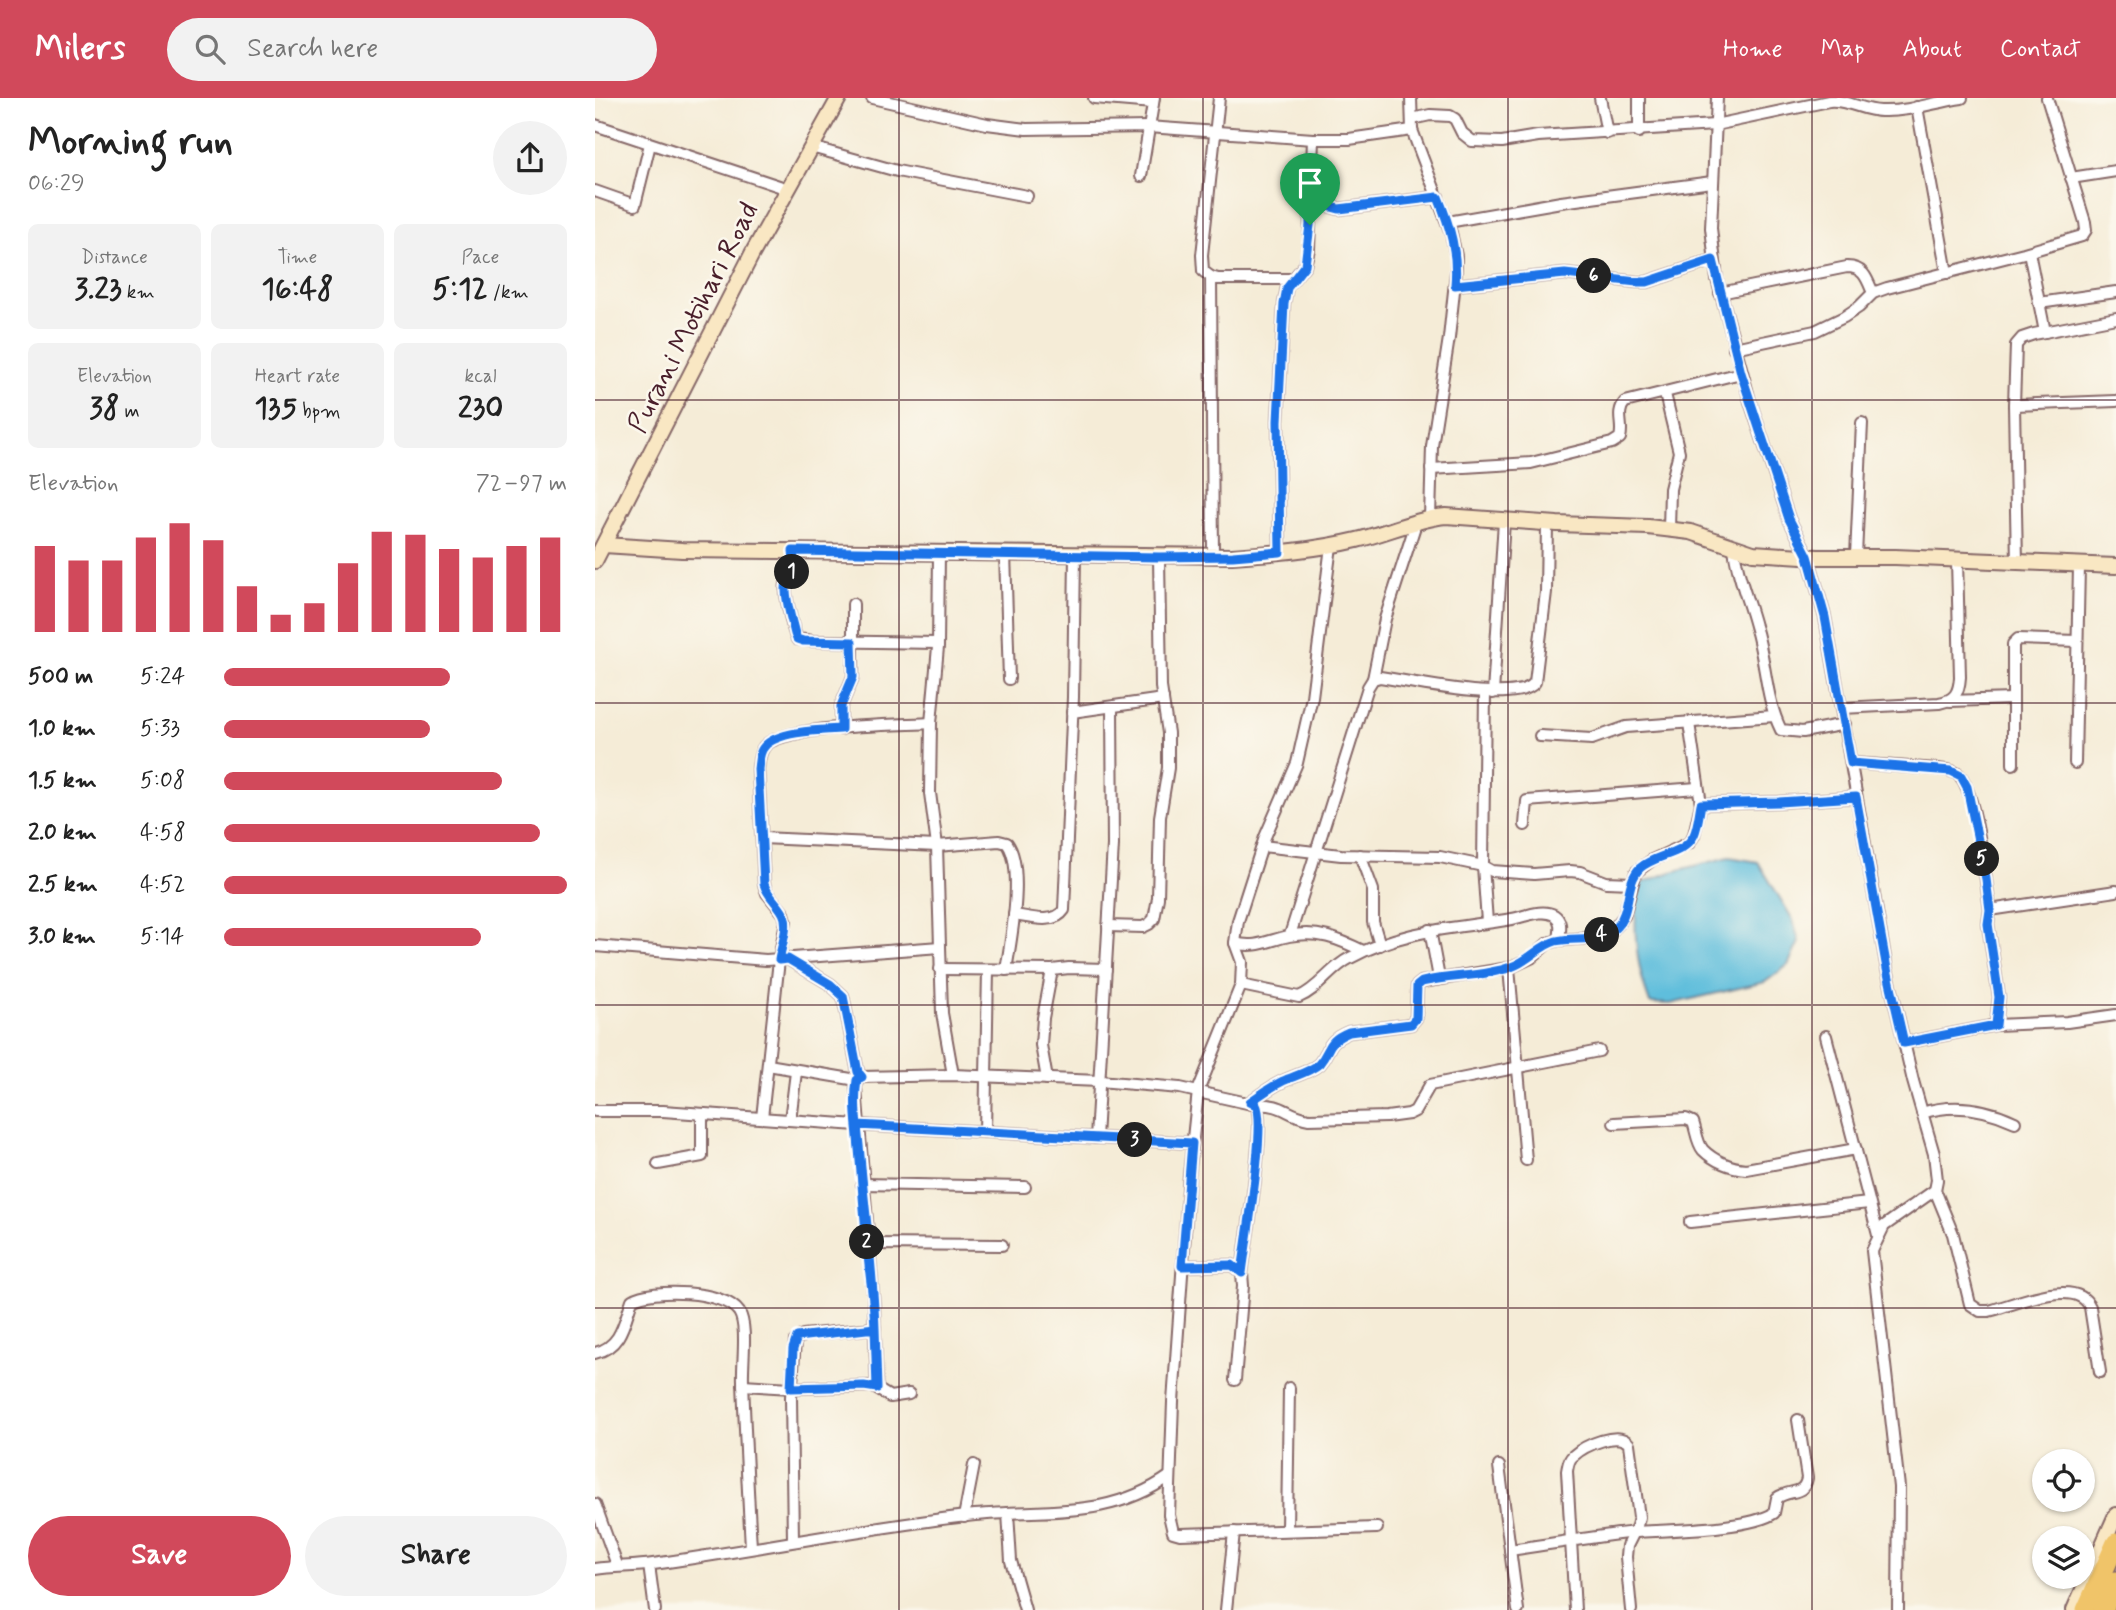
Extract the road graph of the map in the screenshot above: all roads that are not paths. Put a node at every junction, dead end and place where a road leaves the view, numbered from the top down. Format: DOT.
graph roads {
  1 [pos="839,98"];
  2 [pos="872,98"];
  3 [pos="1094,98"];
  4 [pos="1219,98"];
  5 [pos="1411,98"];
  6 [pos="1600,98"];
  7 [pos="1639,98"];
  8 [pos="1717,98"];
  9 [pos="1962,98"];
  10 [pos="2047,98"];
  11 [pos="1153,100"];
  12 [pos="1847,100"];
  13 [pos="1917,107"];
  14 [pos="1412,124"];
  15 [pos="595,125"];
  16 [pos="1715,125"];
  17 [pos="1148,127"];
  18 [pos="1217,132"];
  19 [pos="1639,132"];
  20 [pos="1607,133"];
  21 [pos="1313,139"];
  22 [pos="650,144"];
  23 [pos="811,147"];
  24 [pos="2116,171"];
  25 [pos="1141,176"];
  26 [pos="2071,178"];
  27 [pos="1712,182"];
  28 [pos="788,189"];
  29 [pos="595,191"];
  30 [pos="1027,196"];
  31 [pos="1438,197"];
  32 [pos="1310,201"];
  33 [pos="1448,222"];
  34 [pos="2029,252"];
  35 [pos="1713,260"];
  36 [pos="1947,273"];
  37 [pos="1211,277"];
  38 [pos="1293,279"];
  39 [pos="1455,285"];
  40 [pos="2116,292"];
  41 [pos="1720,293"];
  42 [pos="1873,293"];
  43 [pos="2039,303"];
  44 [pos="2116,318"];
  45 [pos="2045,332"];
  46 [pos="1734,348"];
  47 [pos="1741,373"];
  48 [pos="1665,394"];
  49 [pos="2116,401"];
  50 [pos="2014,405"];
  51 [pos="1862,423"];
  52 [pos="1431,469"];
  53 [pos="1423,520"];
  54 [pos="1504,521"];
  55 [pos="1547,524"];
  56 [pos="1669,530"];
  57 [pos="1331,546"];
  58 [pos="1734,548"];
  59 [pos="793,551"];
  60 [pos="939,552"];
  61 [pos="1280,552"];
  62 [pos="598,553"];
  63 [pos="1005,553"];
  64 [pos="1075,555"];
  65 [pos="1213,556"];
  66 [pos="1808,556"];
  67 [pos="1856,556"];
  68 [pos="1159,557"];
  69 [pos="1957,560"];
  70 [pos="2017,563"];
  71 [pos="2079,566"];
  72 [pos="2116,566"];
  73 [pos="853,604"];
  74 [pos="2077,641"];
  75 [pos="852,642"];
  76 [pos="938,643"];
  77 [pos="1009,679"];
  78 [pos="1373,679"];
  79 [pos="1489,692"];
  80 [pos="1163,699"];
  81 [pos="2012,699"];
  82 [pos="1950,701"];
  83 [pos="1112,706"];
  84 [pos="1842,708"];
  85 [pos="1072,712"];
  86 [pos="1774,716"];
  87 [pos="931,723"];
  88 [pos="1689,723"];
  89 [pos="1845,724"];
  90 [pos="841,729"];
  91 [pos="1540,736"];
  92 [pos="2075,762"];
  93 [pos="1851,763"];
  94 [pos="2013,764"];
  95 [pos="1697,788"];
  96 [pos="1856,797"];
  97 [pos="1701,804"];
  98 [pos="1525,825"];
  99 [pos="762,838"];
  100 [pos="937,846"];
  101 [pos="1262,846"];
  102 [pos="1315,852"];
  103 [pos="1360,855"];
  104 [pos="1483,866"];
  105 [pos="1632,883"];
  106 [pos="2116,891"];
  107 [pos="1990,910"];
  108 [pos="1014,915"];
  109 [pos="1487,922"];
  110 [pos="1108,926"];
  111 [pos="1430,930"];
  112 [pos="1290,935"];
  113 [pos="1559,940"];
  114 [pos="1235,943"];
  115 [pos="1381,945"];
  116 [pos="595,946"];
  117 [pos="940,947"];
  118 [pos="1363,951"];
  119 [pos="784,959"];
  120 [pos="1509,968"];
  121 [pos="940,969"];
  122 [pos="1106,969"];
  123 [pos="988,970"];
  124 [pos="1006,970"];
  125 [pos="1052,970"];
  126 [pos="1439,978"];
  127 [pos="1241,985"];
  128 [pos="2116,1015"];
  129 [pos="1996,1025"];
  130 [pos="1826,1036"];
  131 [pos="1904,1043"];
  132 [pos="1599,1051"];
  133 [pos="768,1065"];
  134 [pos="1519,1067"];
  135 [pos="796,1072"];
  136 [pos="953,1075"];
  137 [pos="986,1077"];
  138 [pos="859,1079"];
  139 [pos="1047,1079"];
  140 [pos="1099,1081"];
  141 [pos="1198,1091"];
  142 [pos="1253,1104"];
  143 [pos="595,1111"];
  144 [pos="1922,1113"];
  145 [pos="702,1114"];
  146 [pos="762,1118"];
  147 [pos="790,1120"];
  148 [pos="2015,1122"];
  149 [pos="1614,1123"];
  150 [pos="857,1125"];
  151 [pos="985,1132"];
  152 [pos="1096,1138"];
  153 [pos="1192,1143"];
  154 [pos="1856,1149"];
  155 [pos="1526,1160"];
  156 [pos="658,1164"];
  157 [pos="862,1184"];
  158 [pos="1025,1187"];
  159 [pos="1935,1190"];
  160 [pos="1869,1203"];
  161 [pos="1690,1222"];
  162 [pos="1878,1235"];
  163 [pos="867,1244"];
  164 [pos="1002,1245"];
  165 [pos="1182,1266"];
  166 [pos="1242,1273"];
  167 [pos="875,1328"];
  168 [pos="595,1353"];
  169 [pos="2100,1372"];
  170 [pos="1235,1380"];
  171 [pos="743,1385"];
  172 [pos="791,1388"];
  173 [pos="877,1388"];
  174 [pos="1289,1388"];
  175 [pos="909,1394"];
  176 [pos="1798,1420"];
  177 [pos="974,1465"];
  178 [pos="1499,1466"];
  179 [pos="1170,1476"];
  180 [pos="595,1504"];
  181 [pos="1008,1514"];
  182 [pos="2116,1515"];
  183 [pos="964,1517"];
  184 [pos="1377,1528"];
  185 [pos="1287,1530"];
  186 [pos="1234,1532"];
  187 [pos="1634,1532"];
  188 [pos="793,1541"];
  189 [pos="1572,1541"];
  190 [pos="2116,1543"];
  191 [pos="751,1547"];
  192 [pos="1510,1550"];
  193 [pos="649,1564"];
  194 [pos="617,1565"];
  195 [pos="595,1569"];
  196 [pos="2116,1581"];
  197 [pos="655,1610"];
  198 [pos="1025,1610"];
  199 [pos="1226,1610"];
  200 [pos="1518,1610"];
  201 [pos="1574,1610"];
  202 [pos="1631,1610"];
  203 [pos="1898,1610"];
  204 [pos="2074,1610"];
  205 [pos="2086,1610"];
  206 [pos="2103,1610"];
  1 -- 23 [label="street, Purani Motihari Road"];
  2 -- 17 [label="street"];
  3 -- 11 [label="street"];
  4 -- 18 [label="street"];
  5 -- 14 [label="street"];
  6 -- 20 [label="street"];
  7 -- 19 [label="street"];
  8 -- 16 [label="street"];
  9 -- 13 [label="street"];
  10 -- 26 [label="street"];
  11 -- 17 [label="street"];
  12 -- 13 [label="street"];
  12 -- 16 [label="street"];
  13 -- 36 [label="street"];
  14 -- 20 [label="street"];
  14 -- 21 [label="street"];
  14 -- 31 [label="street"];
  15 -- 22 [label="street"];
  16 -- 19 [label="street"];
  16 -- 27 [label="street"];
  17 -- 18 [label="street"];
  17 -- 25 [label="street"];
  18 -- 21 [label="street"];
  18 -- 37 [label="street"];
  19 -- 20 [label="street"];
  21 -- 32 [label="street"];
  22 -- 28 [label="street"];
  22 -- 29 [label="street"];
  23 -- 28 [label="street, Purani Motihari Road"];
  23 -- 30 [label="street"];
  24 -- 26 [label="street"];
  26 -- 34 [label="street"];
  27 -- 33 [label="street"];
  27 -- 35 [label="street"];
  28 -- 62 [label="street, Purani Motihari Road"];
  31 -- 32 [label="street"];
  31 -- 33 [label="street"];
  32 -- 38 [label="street"];
  33 -- 39 [label="street"];
  34 -- 36 [label="street"];
  34 -- 43 [label="street"];
  35 -- 39 [label="street"];
  35 -- 41 [label="street"];
  36 -- 42 [label="street"];
  37 -- 38 [label="street"];
  37 -- 65 [label="street"];
  38 -- 61 [label="street"];
  39 -- 52 [label="street"];
  40 -- 43 [label="street"];
  41 -- 42 [label="street"];
  41 -- 46 [label="street"];
  42 -- 46 [label="street"];
  43 -- 45 [label="street"];
  44 -- 45 [label="street"];
  45 -- 50 [label="street"];
  46 -- 47 [label="street"];
  47 -- 48 [label="street"];
  47 -- 66 [label="street"];
  48 -- 52 [label="street"];
  48 -- 56 [label="street"];
  49 -- 50 [label="street"];
  50 -- 70 [label="street"];
  51 -- 67 [label="street"];
  52 -- 53 [label="street"];
  53 -- 54 [label="street"];
  53 -- 57 [label="street"];
  53 -- 78 [label="street"];
  54 -- 55 [label="street"];
  54 -- 79 [label="street"];
  55 -- 56 [label="street"];
  55 -- 79 [label="street"];
  56 -- 58 [label="street"];
  57 -- 61 [label="street"];
  57 -- 101 [label="street"];
  58 -- 66 [label="street"];
  58 -- 86 [label="street"];
  59 -- 60 [label="street"];
  59 -- 62 [label="street"];
  59 -- 75 [label="street"];
  60 -- 63 [label="street"];
  60 -- 76 [label="street"];
  61 -- 65 [label="street"];
  63 -- 64 [label="street"];
  63 -- 77 [label="street"];
  64 -- 68 [label="street"];
  64 -- 85 [label="street"];
  65 -- 68 [label="street"];
  66 -- 67 [label="street"];
  66 -- 84 [label="street"];
  67 -- 69 [label="street"];
  68 -- 80 [label="street"];
  69 -- 70 [label="street"];
  69 -- 82 [label="street"];
  70 -- 71 [label="street"];
  71 -- 72 [label="street"];
  71 -- 74 [label="street"];
  73 -- 75 [label="street"];
  74 -- 81 [label="street"];
  74 -- 92 [label="street"];
  75 -- 76 [label="street"];
  75 -- 90 [label="street"];
  76 -- 87 [label="street"];
  78 -- 79 [label="street"];
  78 -- 102 [label="street"];
  79 -- 104 [label="street"];
  80 -- 83 [label="street"];
  80 -- 110 [label="street"];
  81 -- 82 [label="street"];
  81 -- 94 [label="street"];
  82 -- 84 [label="street"];
  83 -- 85 [label="street"];
  83 -- 110 [label="street"];
  84 -- 89 [label="street"];
  85 -- 108 [label="street"];
  86 -- 88 [label="street"];
  86 -- 89 [label="street"];
  87 -- 90 [label="street"];
  87 -- 100 [label="street"];
  88 -- 91 [label="street"];
  88 -- 95 [label="street"];
  89 -- 93 [label="street"];
  90 -- 99 [label="street"];
  93 -- 96 [label="street"];
  93 -- 107 [label="street"];
  95 -- 97 [label="street"];
  95 -- 98 [label="street"];
  96 -- 97 [label="street"];
  96 -- 131 [label="street"];
  97 -- 105 [label="street"];
  99 -- 100 [label="street"];
  99 -- 119 [label="street"];
  100 -- 108 [label="street"];
  100 -- 117 [label="street"];
  101 -- 102 [label="street"];
  101 -- 114 [label="street"];
  102 -- 103 [label="street"];
  102 -- 112 [label="street"];
  103 -- 104 [label="street"];
  103 -- 115 [label="street"];
  104 -- 105 [label="street"];
  104 -- 109 [label="street"];
  105 -- 113 [label="street"];
  106 -- 107 [label="street"];
  107 -- 129 [label="street"];
  108 -- 124 [label="street"];
  109 -- 111 [label="street"];
  109 -- 113 [label="street"];
  110 -- 122 [label="street"];
  111 -- 115 [label="street"];
  111 -- 126 [label="street"];
  112 -- 114 [label="street"];
  112 -- 118 [label="street"];
  113 -- 120 [label="street"];
  114 -- 127 [label="street"];
  115 -- 118 [label="street"];
  116 -- 119 [label="street"];
  117 -- 119 [label="street"];
  117 -- 121 [label="street"];
  118 -- 127 [label="street"];
  119 -- 133 [label="street"];
  119 -- 138 [label="street"];
  120 -- 126 [label="street"];
  120 -- 134 [label="street"];
  121 -- 123 [label="street"];
  121 -- 136 [label="street"];
  122 -- 125 [label="street"];
  122 -- 140 [label="street"];
  123 -- 124 [label="street"];
  123 -- 137 [label="street"];
  124 -- 125 [label="street"];
  125 -- 139 [label="street"];
  126 -- 142 [label="street"];
  127 -- 141 [label="street"];
  128 -- 129 [label="street"];
  129 -- 131 [label="street"];
  130 -- 154 [label="street"];
  131 -- 144 [label="street"];
  132 -- 134 [label="street"];
  133 -- 135 [label="street"];
  133 -- 146 [label="street"];
  134 -- 142 [label="street"];
  134 -- 155 [label="street"];
  135 -- 138 [label="street"];
  135 -- 147 [label="street"];
  136 -- 137 [label="street"];
  136 -- 138 [label="street"];
  137 -- 139 [label="street"];
  137 -- 151 [label="street"];
  138 -- 150 [label="street"];
  139 -- 140 [label="street"];
  140 -- 141 [label="street"];
  140 -- 152 [label="street"];
  141 -- 142 [label="street"];
  141 -- 153 [label="street"];
  142 -- 166 [label="street"];
  143 -- 145 [label="street"];
  144 -- 148 [label="street"];
  144 -- 159 [label="street"];
  145 -- 146 [label="street"];
  145 -- 156 [label="street"];
  146 -- 147 [label="street"];
  147 -- 150 [label="street"];
  149 -- 154 [label="street"];
  150 -- 151 [label="street"];
  150 -- 157 [label="street"];
  151 -- 152 [label="street"];
  152 -- 153 [label="street"];
  153 -- 165 [label="street"];
  154 -- 160 [label="street"];
  157 -- 158 [label="street"];
  157 -- 163 [label="street"];
  159 -- 162 [label="street"];
  159 -- 169 [label="street"];
  160 -- 161 [label="street"];
  160 -- 162 [label="street"];
  162 -- 203 [label="street"];
  163 -- 164 [label="street"];
  163 -- 167 [label="street"];
  165 -- 166 [label="street"];
  165 -- 179 [label="street"];
  166 -- 170 [label="street"];
  167 -- 172 [label="street"];
  167 -- 173 [label="street"];
  168 -- 171 [label="street"];
  171 -- 172 [label="street"];
  171 -- 191 [label="street"];
  172 -- 173 [label="street"];
  172 -- 188 [label="street"];
  173 -- 175 [label="street"];
  174 -- 185 [label="street"];
  176 -- 187 [label="street"];
  177 -- 183 [label="street"];
  178 -- 192 [label="street"];
  179 -- 181 [label="street"];
  179 -- 186 [label="street"];
  180 -- 194 [label="street"];
  181 -- 183 [label="street"];
  181 -- 198 [label="street"];
  182 -- 204 [label="street"];
  183 -- 188 [label="street"];
  184 -- 185 [label="street"];
  185 -- 186 [label="street"];
  186 -- 199 [label="street"];
  187 -- 189 [label="street"];
  187 -- 189 [label="street"];
  187 -- 202 [label="street"];
  188 -- 191 [label="street"];
  189 -- 192 [label="street"];
  189 -- 201 [label="street"];
  190 -- 205 [label="highway"];
  191 -- 193 [label="street"];
  192 -- 200 [label="street"];
  193 -- 194 [label="street"];
  193 -- 197 [label="street"];
  194 -- 195 [label="street"];
  196 -- 206 [label="highway"];
}
